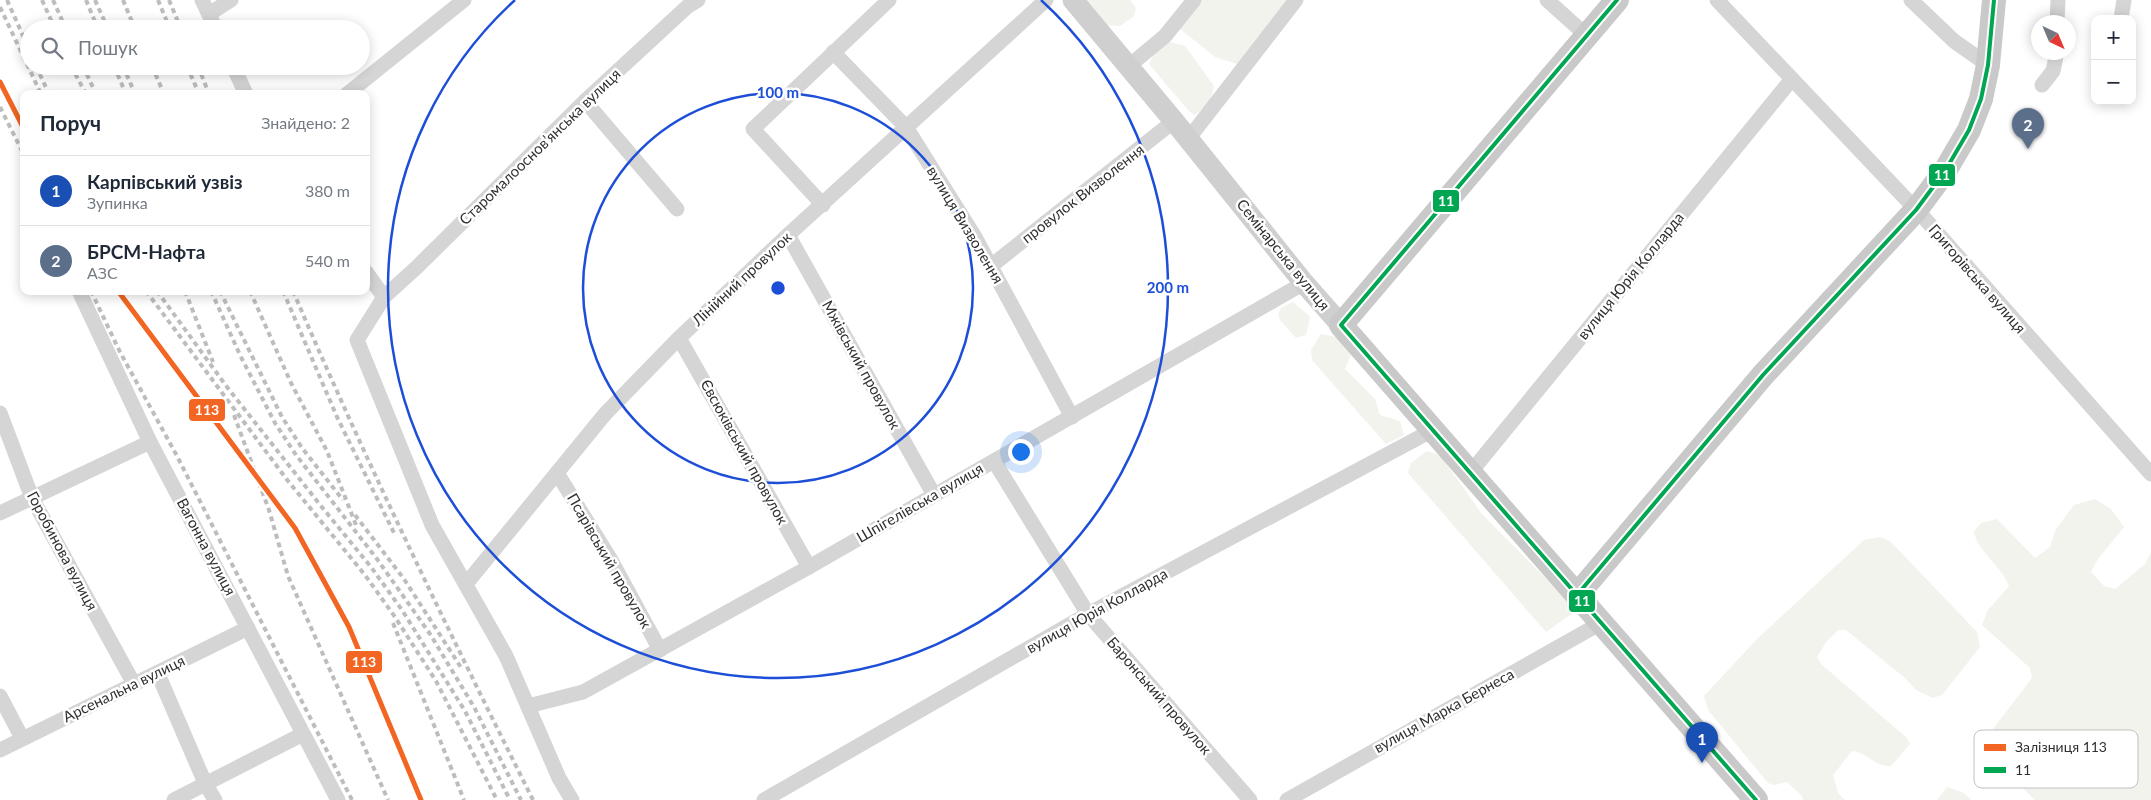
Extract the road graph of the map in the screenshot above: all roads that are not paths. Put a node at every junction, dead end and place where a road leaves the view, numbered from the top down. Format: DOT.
graph roads {
  1 [pos="202,0"];
  2 [pos="231,0"];
  3 [pos="464,0"];
  4 [pos="698,0"];
  5 [pos="889,0"];
  6 [pos="1046,0"];
  7 [pos="1073,0"];
  8 [pos="1194,0"];
  9 [pos="1296,0"];
  10 [pos="1548,0"];
  11 [pos="1617,0"];
  12 [pos="1717,0"];
  13 [pos="1912,0"];
  14 [pos="1994,0"];
  15 [pos="2058,0"];
  16 [pos="2124,0"];
  17 [pos="209,14"];
  18 [pos="2057,15"];
  19 [pos="2122,15"];
  20 [pos="212,20"];
  21 [pos="1587,36"];
  22 [pos="833,52"];
  23 [pos="2055,60"];
  24 [pos="1988,65"];
  25 [pos="1129,66"];
  26 [pos="237,75"];
  27 [pos="1792,79"];
  28 [pos="2042,85"];
  29 [pos="244,90"];
  30 [pos="352,90"];
  31 [pos="585,101"];
  32 [pos="1174,121"];
  33 [pos="906,127"];
  34 [pos="1189,138"];
  35 [pos="823,205"];
  36 [pos="677,209"];
  37 [pos="1916,210"];
  38 [pos="788,236"];
  39 [pos="991,266"];
  40 [pos="370,278"];
  41 [pos="1304,283"];
  42 [pos="81,295"];
  43 [pos="384,297"];
  44 [pos="1341,325"];
  45 [pos="679,338"];
  46 [pos="0,413"];
  47 [pos="1072,416"];
  48 [pos="1433,430"];
  49 [pos="150,442"];
  50 [pos="994,461"];
  51 [pos="557,472"];
  52 [pos="1470,473"];
  53 [pos="2151,474"];
  54 [pos="934,495"];
  55 [pos="32,498"];
  56 [pos="0,513"];
  57 [pos="808,566"];
  58 [pos="466,584"];
  59 [pos="1577,595"];
  60 [pos="1088,614"];
  61 [pos="1601,623"];
  62 [pos="248,628"];
  63 [pos="660,650"];
  64 [pos="158,674"];
  65 [pos="134,684"];
  66 [pos="0,696"];
  67 [pos="528,706"];
  68 [pos="303,734"];
  69 [pos="22,738"];
  70 [pos="0,750"];
  71 [pos="205,783"];
  72 [pos="174,800"];
  73 [pos="215,800"];
  74 [pos="338,800"];
  75 [pos="572,800"];
  76 [pos="764,800"];
  77 [pos="1250,800"];
  78 [pos="1287,800"];
  79 [pos="1756,800"];
  1 -- 17 [label="street"];
  2 -- 17 [label="street"];
  3 -- 30 [label="street"];
  4 -- 31 [label="street, Старомалооснов’янська вулиця"];
  5 -- 22 [label="street"];
  6 -- 33 [label="street, Лінійний провулок"];
  7 -- 25 [label="street, Семінарська вулиця"];
  8 -- 25 [label="street"];
  9 -- 34 [label="street"];
  10 -- 21 [label="street"];
  11 -- 21 [label="main road"];
  12 -- 27 [label="street, Григорівська вулиця"];
  13 -- 24 [label="street"];
  14 -- 24 [label="main road"];
  15 -- 18 [label="street"];
  16 -- 19 [label="street"];
  17 -- 20 [label="street"];
  21 -- 44 [label="main road"];
  22 -- 33 [label="street, вулиця Визволення"];
  22 -- 35 [label="street"];
  23 -- 28 [label="street"];
  24 -- 37 [label="main road"];
  25 -- 32 [label="street, Семінарська вулиця"];
  26 -- 29 [label="street"];
  27 -- 37 [label="street, Григорівська вулиця"];
  27 -- 52 [label="street, вулиця Юрія Колларда"];
  31 -- 36 [label="street"];
  31 -- 43 [label="street, Старомалооснов’янська вулиця"];
  32 -- 34 [label="street, Семінарська вулиця"];
  32 -- 39 [label="street, провулок Визволення"];
  33 -- 35 [label="street, Лінійний провулок"];
  33 -- 39 [label="street, вулиця Визволення"];
  34 -- 41 [label="street, Семінарська вулиця"];
  35 -- 38 [label="street, Лінійний провулок"];
  37 -- 53 [label="street, Григорівська вулиця"];
  37 -- 59 [label="main road"];
  38 -- 45 [label="street, Лінійний провулок"];
  38 -- 54 [label="street, Мжівський провулок"];
  39 -- 47 [label="street, вулиця Визволення"];
  40 -- 43 [label="street"];
  41 -- 44 [label="street, Семінарська вулиця"];
  41 -- 47 [label="street, Шпігелівська вулиця"];
  42 -- 49 [label="street, Вагонна вулиця"];
  43 -- 58 [label="street, Старомалооснов’янська вулиця"];
  44 -- 48 [label="main road, Семінарська вулиця"];
  45 -- 51 [label="street, Лінійний провулок"];
  45 -- 57 [label="street, Євсюківський провулок"];
  46 -- 55 [label="street, Горобинова вулиця"];
  47 -- 50 [label="street, Шпігелівська вулиця"];
  48 -- 52 [label="main road, Семінарська вулиця"];
  48 -- 60 [label="street, вулиця Юрія Колларда"];
  49 -- 55 [label="street"];
  49 -- 62 [label="street, Вагонна вулиця"];
  50 -- 54 [label="street, Шпігелівська вулиця"];
  50 -- 60 [label="street, Баронський провулок"];
  51 -- 58 [label="street, Лінійний провулок"];
  51 -- 63 [label="street, Псарівський провулок"];
  52 -- 59 [label="main road, Семінарська вулиця"];
  54 -- 57 [label="street, Шпігелівська вулиця"];
  55 -- 56 [label="street"];
  55 -- 65 [label="street, Горобинова вулиця"];
  57 -- 63 [label="street, Шпігелівська вулиця"];
  58 -- 67 [label="street"];
  59 -- 61 [label="main road, Семінарська вулиця"];
  60 -- 76 [label="street, вулиця Юрія Колларда"];
  60 -- 77 [label="street, Баронський провулок"];
  61 -- 78 [label="street, вулиця Марка Бернеса"];
  61 -- 79 [label="main road, Семінарська вулиця"];
  62 -- 64 [label="street, Арсенальна вулиця"];
  62 -- 68 [label="street, Вагонна вулиця"];
  63 -- 67 [label="street, Шпігелівська вулиця"];
  64 -- 65 [label="street, Арсенальна вулиця"];
  64 -- 71 [label="street"];
  65 -- 69 [label="street, Арсенальна вулиця"];
  66 -- 69 [label="street"];
  67 -- 75 [label="street"];
  68 -- 71 [label="street"];
  68 -- 74 [label="street, Вагонна вулиця"];
  69 -- 70 [label="street, Арсенальна вулиця"];
  71 -- 72 [label="street"];
  71 -- 73 [label="street"];
}
